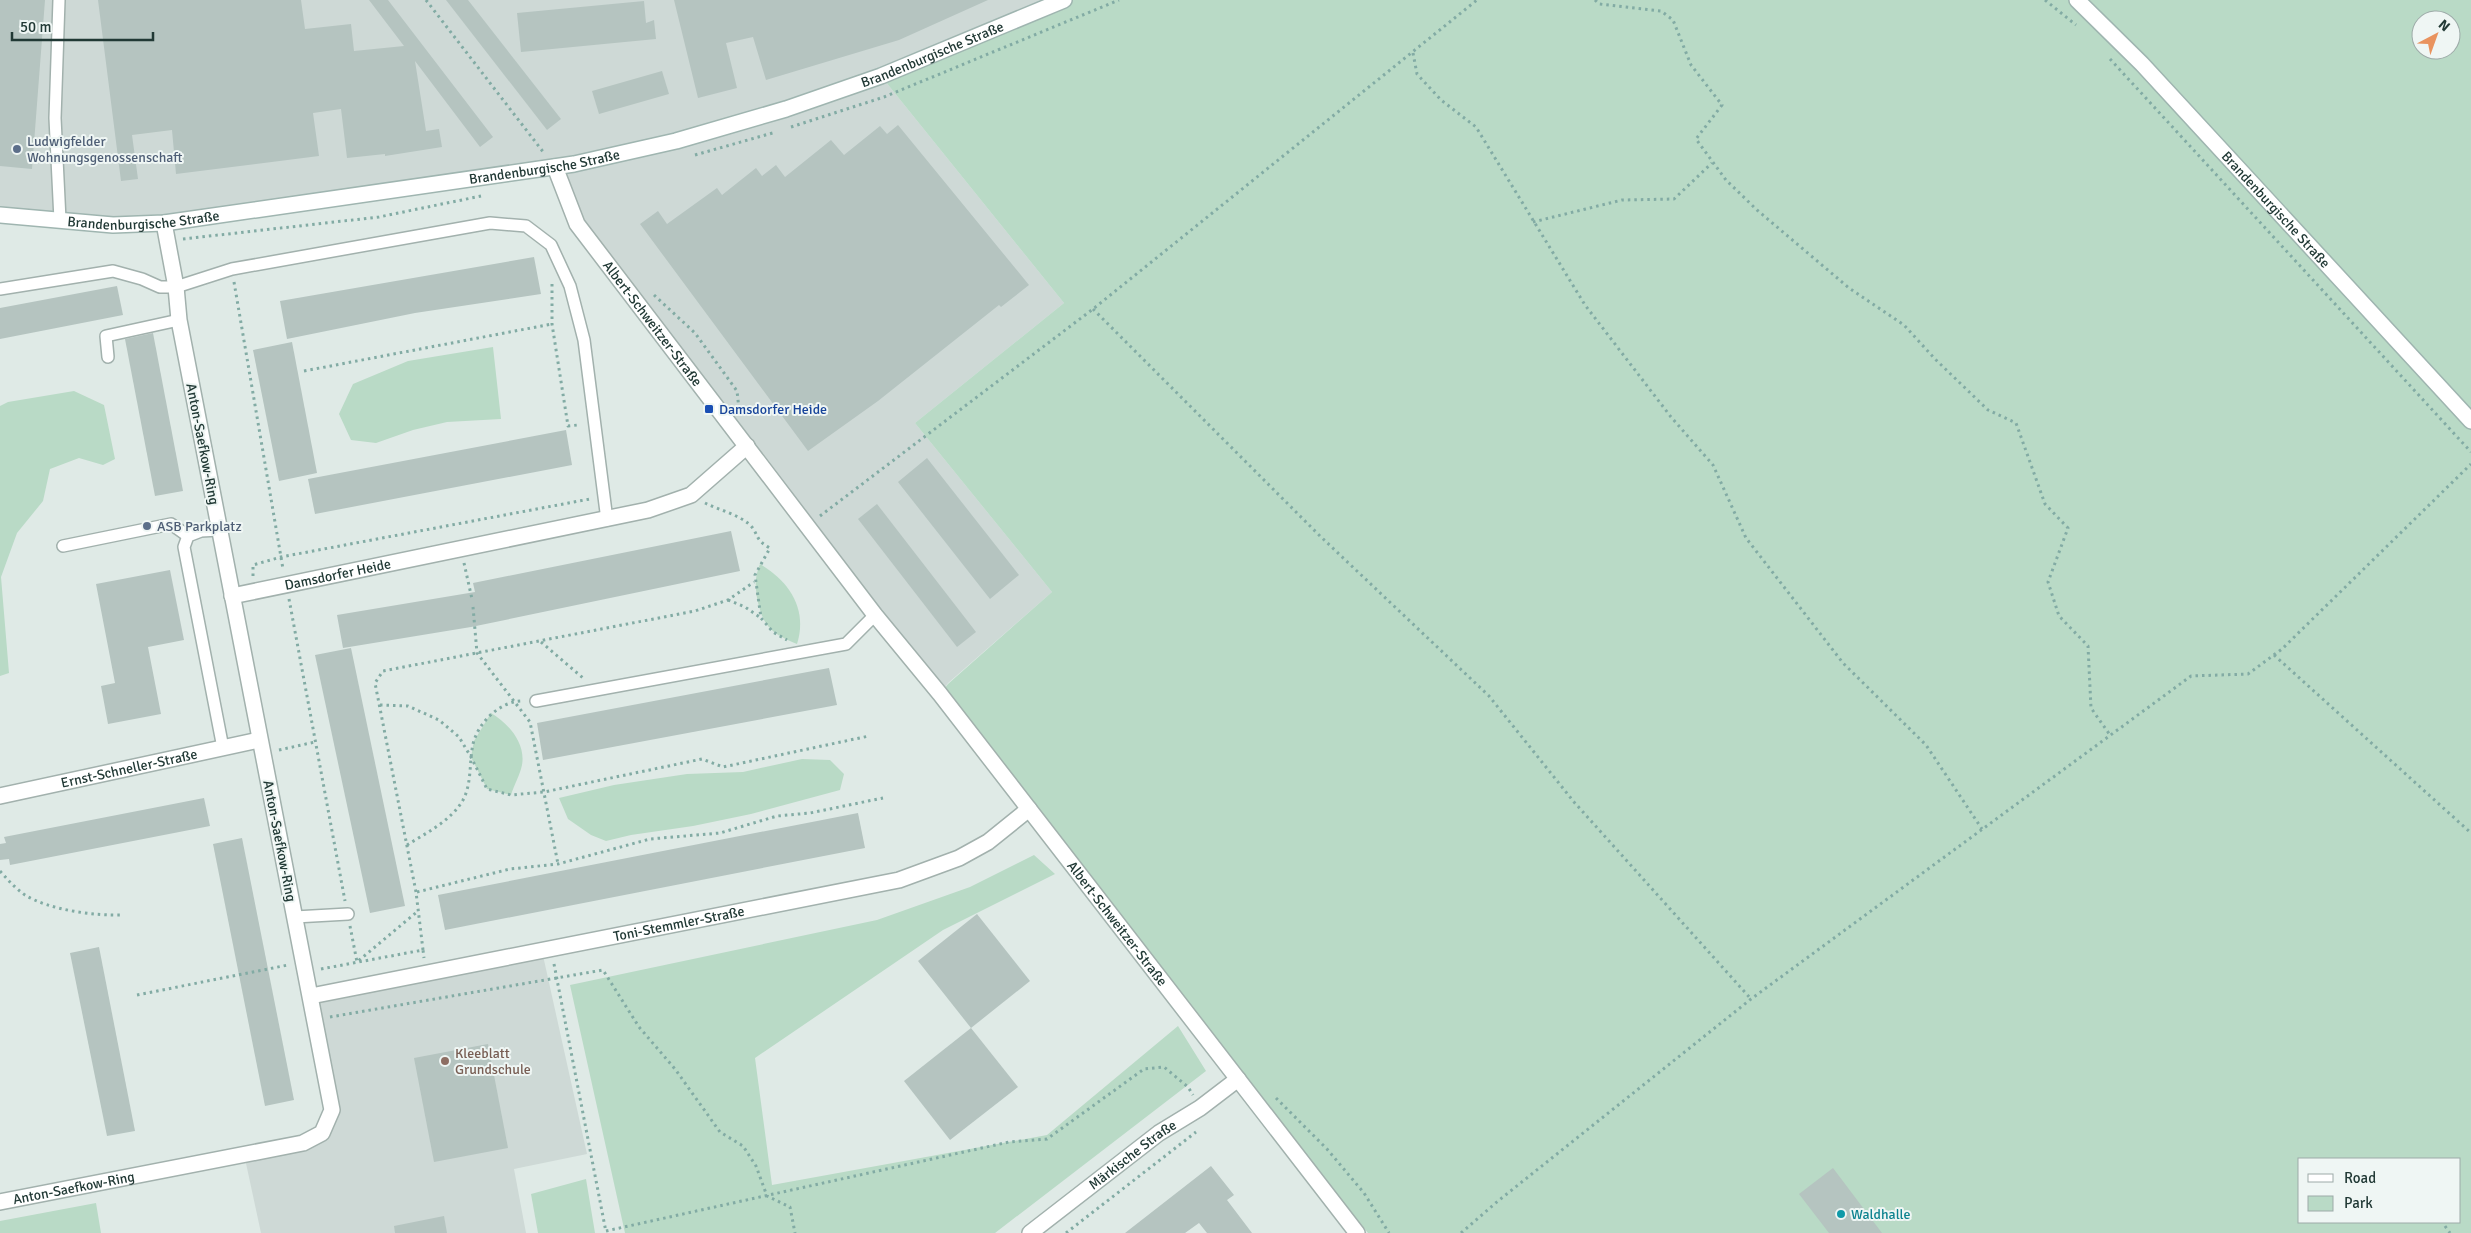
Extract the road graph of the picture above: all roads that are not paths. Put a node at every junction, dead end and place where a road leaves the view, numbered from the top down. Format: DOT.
graph roads {
  1 [pos="59,0"];
  2 [pos="1064,0"];
  3 [pos="2077,0"];
  4 [pos="555,167"];
  5 [pos="0,215"];
  6 [pos="60,220"];
  7 [pos="164,222"];
  8 [pos="176,287"];
  9 [pos="0,289"];
  10 [pos="179,320"];
  11 [pos="108,357"];
  12 [pos="2471,420"];
  13 [pos="747,446"];
  14 [pos="607,520"];
  15 [pos="219,530"];
  16 [pos="188,536"];
  17 [pos="63,546"];
  18 [pos="232,596"];
  19 [pos="875,615"];
  20 [pos="536,701"];
  21 [pos="261,747"];
  22 [pos="223,748"];
  23 [pos="0,796"];
  24 [pos="1029,809"];
  25 [pos="348,914"];
  26 [pos="295,918"];
  27 [pos="311,996"];
  28 [pos="1238,1079"];
  29 [pos="0,1202"];
  30 [pos="1030,1233"];
  31 [pos="1357,1233"];
  1 -- 6 [label="lane"];
  2 -- 4 [label="street, Brandenburgische Straße"];
  3 -- 12 [label="street, Brandenburgische Straße"];
  4 -- 7 [label="street, Brandenburgische Straße"];
  4 -- 13 [label="street, Albert-Schweitzer-Straße"];
  5 -- 6 [label="street, Brandenburgische Straße"];
  6 -- 7 [label="street, Brandenburgische Straße"];
  7 -- 8 [label="street, Anton-Saefkow-Ring"];
  8 -- 9 [label="lane"];
  8 -- 10 [label="street, Anton-Saefkow-Ring"];
  8 -- 14 [label="lane"];
  10 -- 11 [label="lane"];
  10 -- 15 [label="street, Anton-Saefkow-Ring"];
  13 -- 14 [label="street, Damsdorfer Heide"];
  13 -- 19 [label="street, Albert-Schweitzer-Straße"];
  14 -- 18 [label="street, Damsdorfer Heide"];
  15 -- 16 [label="lane"];
  15 -- 18 [label="street, Anton-Saefkow-Ring"];
  16 -- 17 [label="lane"];
  16 -- 22 [label="lane"];
  18 -- 21 [label="street, Anton-Saefkow-Ring"];
  19 -- 20 [label="lane"];
  19 -- 24 [label="street, Albert-Schweitzer-Straße"];
  21 -- 22 [label="street, Ernst-Schneller-Straße"];
  21 -- 26 [label="street, Anton-Saefkow-Ring"];
  22 -- 23 [label="street, Ernst-Schneller-Straße"];
  24 -- 27 [label="street, Toni-Stemmler-Straße"];
  24 -- 28 [label="street, Albert-Schweitzer-Straße"];
  25 -- 26 [label="lane"];
  26 -- 27 [label="street, Anton-Saefkow-Ring"];
  27 -- 29 [label="street, Anton-Saefkow-Ring"];
  28 -- 30 [label="street, Märkische Straße"];
  28 -- 31 [label="street, Albert-Schweitzer-Straße"];
}
